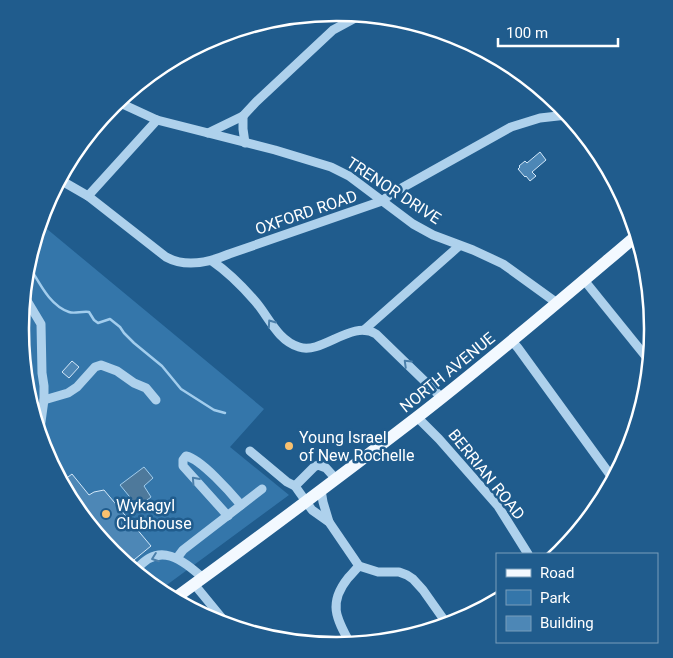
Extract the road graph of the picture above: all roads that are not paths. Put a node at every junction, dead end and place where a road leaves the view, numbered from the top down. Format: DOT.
graph roads {
  1 [pos="349,22"];
  2 [pos="125,105"];
  3 [pos="243,116"];
  4 [pos="559,116"];
  5 [pos="157,120"];
  6 [pos="208,133"];
  7 [pos="246,143"];
  8 [pos="66,182"];
  9 [pos="88,196"];
  10 [pos="382,201"];
  11 [pos="631,240"];
  12 [pos="460,246"];
  13 [pos="212,262"];
  14 [pos="584,280"];
  15 [pos="557,303"];
  16 [pos="29,304"];
  17 [pos="364,330"];
  18 [pos="512,341"];
  19 [pos="644,354"];
  20 [pos="442,397"];
  21 [pos="44,400"];
  22 [pos="156,400"];
  23 [pos="42,417"];
  24 [pos="417,417"];
  25 [pos="250,451"];
  26 [pos="609,473"];
  27 [pos="335,478"];
  28 [pos="295,486"];
  29 [pos="262,489"];
  30 [pos="321,490"];
  31 [pos="306,502"];
  32 [pos="242,506"];
  33 [pos="228,516"];
  34 [pos="329,522"];
  35 [pos="527,553"];
  36 [pos="177,558"];
  37 [pos="140,565"];
  38 [pos="359,566"];
  39 [pos="198,581"];
  40 [pos="180,594"];
  41 [pos="219,613"];
  42 [pos="442,617"];
  43 [pos="346,636"];
  1 -- 3 [label="street"];
  2 -- 5 [label="street, TRENOR DRIVE"];
  3 -- 6 [label="street"];
  3 -- 7 [label="street"];
  4 -- 10 [label="street, OXFORD ROAD"];
  5 -- 6 [label="street, TRENOR DRIVE"];
  5 -- 9 [label="street"];
  6 -- 7 [label="street, TRENOR DRIVE"];
  7 -- 10 [label="street, TRENOR DRIVE"];
  8 -- 9 [label="street, OXFORD ROAD"];
  9 -- 13 [label="street, OXFORD ROAD"];
  10 -- 12 [label="street, TRENOR DRIVE"];
  10 -- 13 [label="street, OXFORD ROAD"];
  11 -- 14 [label="main road, NORTH AVENUE"];
  12 -- 15 [label="street, TRENOR DRIVE"];
  12 -- 17 [label="street"];
  17 -- 13 [label="street, one-way"];
  14 -- 15 [label="main road, NORTH AVENUE"];
  14 -- 19 [label="street"];
  15 -- 18 [label="main road, NORTH AVENUE"];
  16 -- 21 [label="street"];
  20 -- 17 [label="street, one-way"];
  18 -- 20 [label="main road, NORTH AVENUE"];
  18 -- 26 [label="street"];
  20 -- 24 [label="main road, NORTH AVENUE"];
  21 -- 22 [label="street"];
  21 -- 23 [label="street"];
  24 -- 27 [label="main road, NORTH AVENUE"];
  24 -- 35 [label="street, BERRIAN ROAD"];
  25 -- 28 [label="street"];
  27 -- 28 [label="street"];
  27 -- 30 [label="main road, NORTH AVENUE"];
  28 -- 31 [label="street"];
  29 -- 32 [label="street"];
  30 -- 31 [label="main road, NORTH AVENUE"];
  30 -- 34 [label="street"];
  31 -- 34 [label="street"];
  31 -- 39 [label="main road, NORTH AVENUE"];
  32 -- 33 [label="street"];
  33 -- 32 [label="street, one-way"];
  33 -- 36 [label="street"];
  34 -- 38 [label="street"];
  36 -- 37 [label="street, one-way"];
  36 -- 39 [label="street"];
  38 -- 42 [label="street"];
  38 -- 43 [label="street"];
  39 -- 40 [label="main road, NORTH AVENUE"];
  39 -- 41 [label="street"];
}
